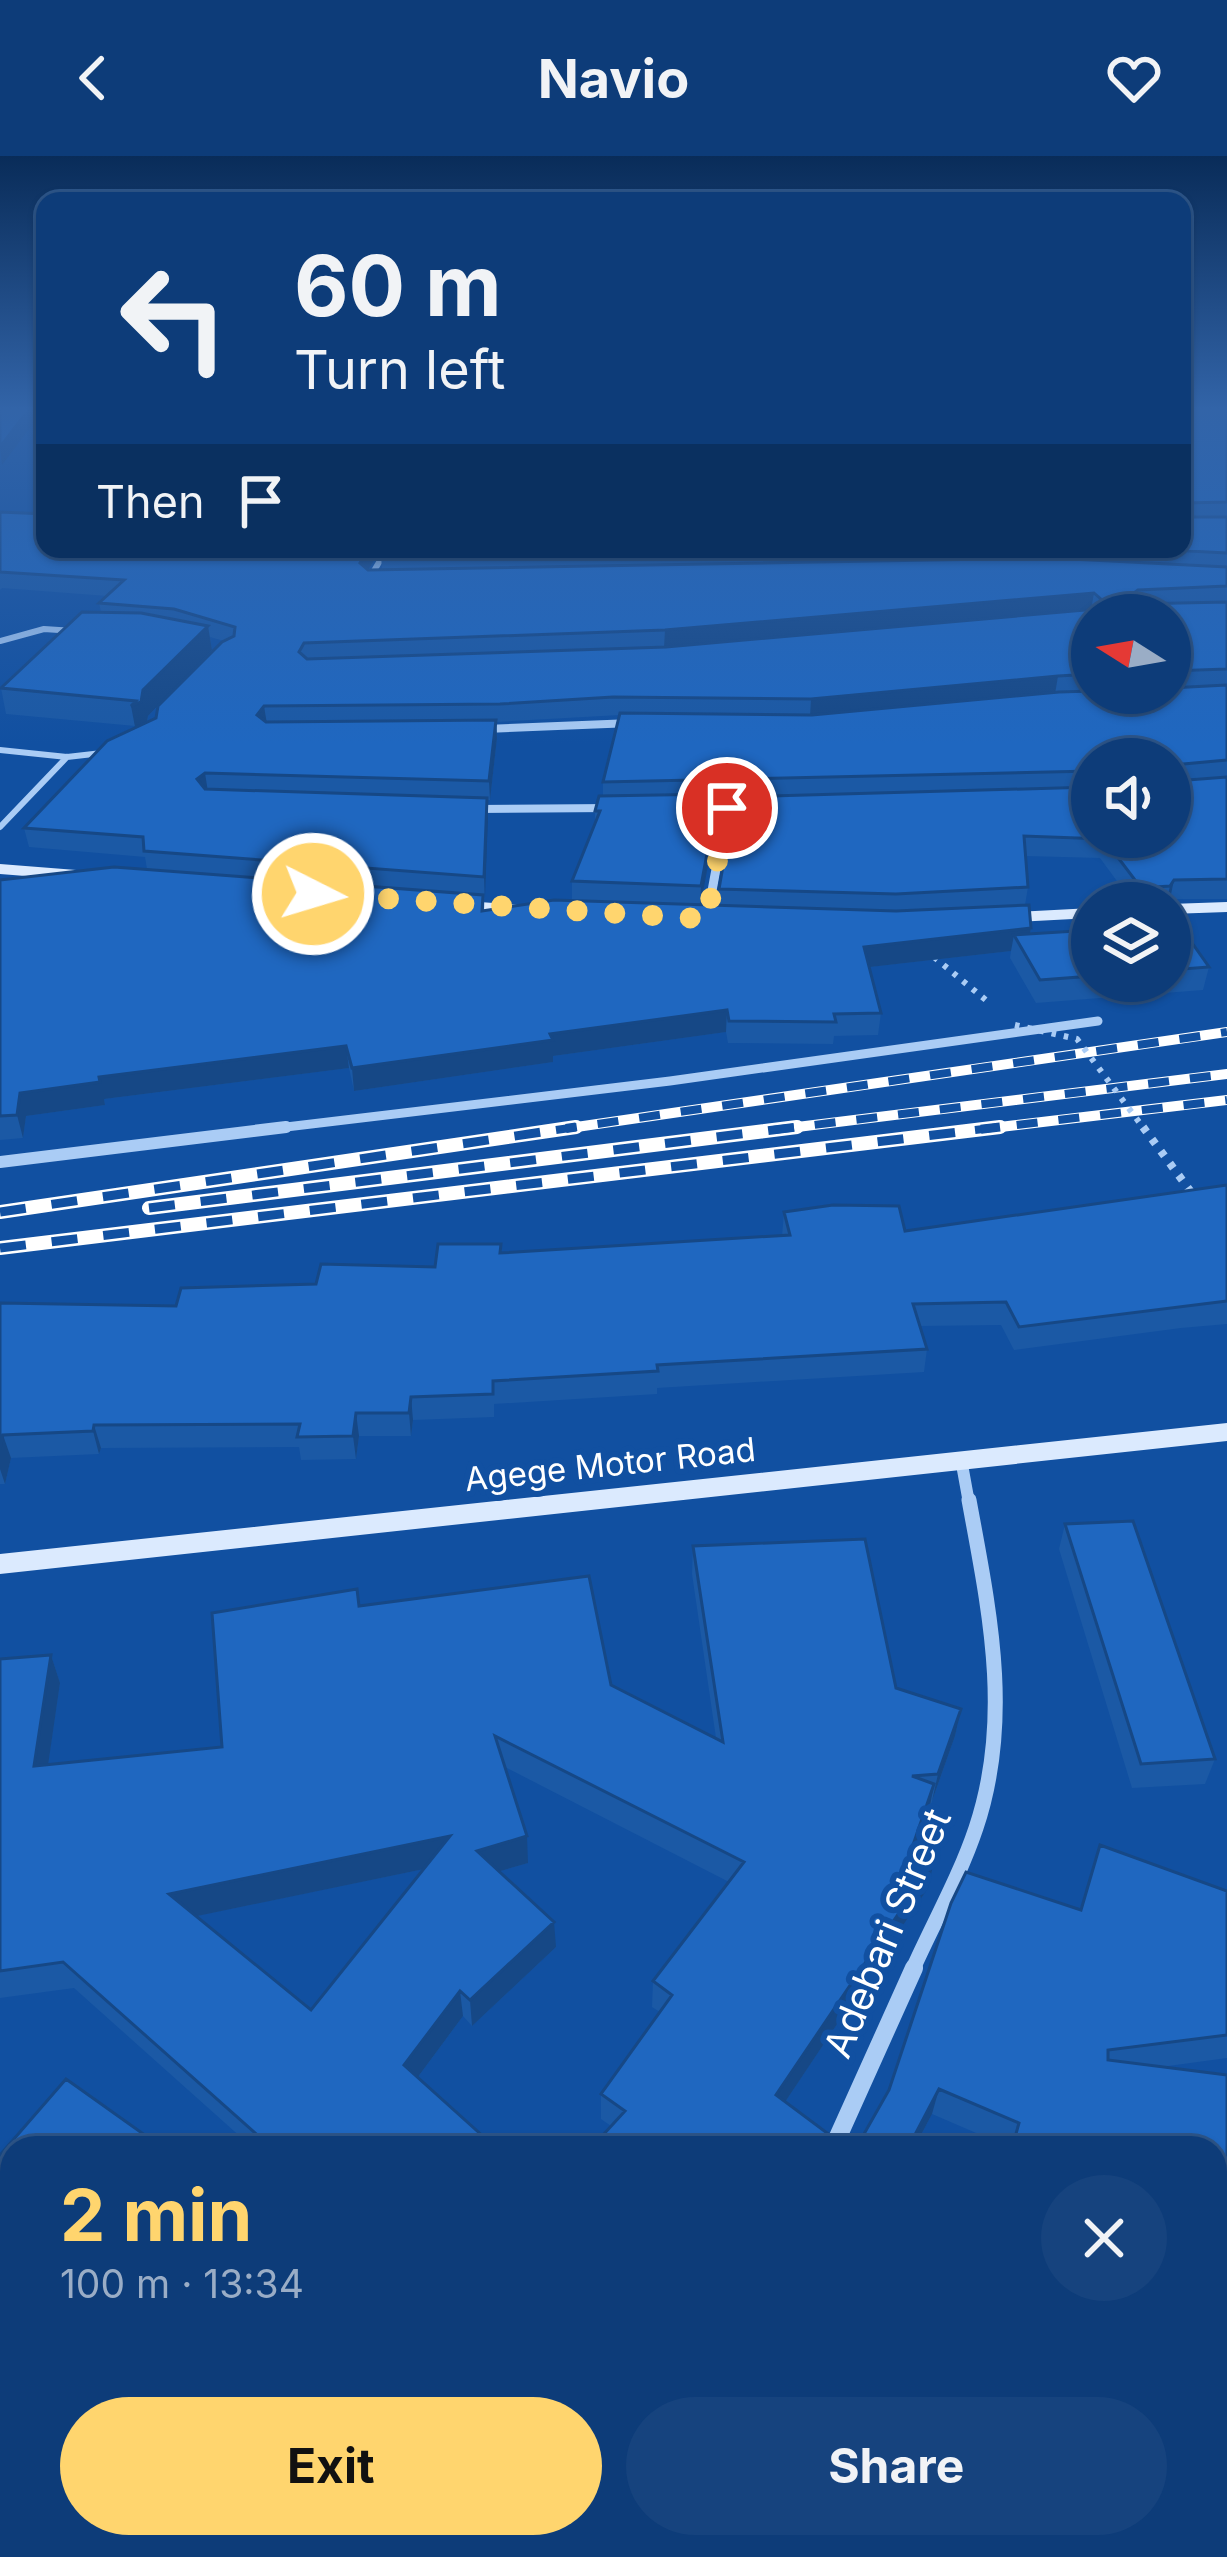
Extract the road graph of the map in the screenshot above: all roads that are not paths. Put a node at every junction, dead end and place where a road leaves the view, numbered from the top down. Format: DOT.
graph roads {
  1 [pos="380,558"];
  2 [pos="381,581"];
  3 [pos="87,632"];
  4 [pos="0,641"];
  5 [pos="650,724"];
  6 [pos="478,729"];
  7 [pos="0,750"];
  8 [pos="109,752"];
  9 [pos="67,757"];
  10 [pos="634,808"];
  11 [pos="680,808"];
  12 [pos="727,808"];
  13 [pos="768,808"];
  14 [pos="472,809"];
  15 [pos="0,827"];
  16 [pos="0,869"];
  17 [pos="118,878"];
  18 [pos="424,903"];
  19 [pos="1227,907"];
  20 [pos="1191,908"];
  21 [pos="560,913"];
  22 [pos="1071,914"];
  23 [pos="686,918"];
  24 [pos="707,919"];
  25 [pos="730,919"];
  26 [pos="982,919"];
  27 [pos="1098,1021"];
  28 [pos="0,1162"];
  29 [pos="1227,1432"];
  30 [pos="961,1460"];
  31 [pos="0,1564"];
  32 [pos="838,2136"];
  1 -- 2 [label="street"];
  3 -- 4 [label="lane"];
  5 -- 6 [label="street"];
  7 -- 9 [label="lane"];
  8 -- 9 [label="lane"];
  9 -- 15 [label="lane"];
  10 -- 14 [label="street"];
  11 -- 12 [label="street"];
  12 -- 13 [label="street"];
  12 -- 24 [label="street"];
  16 -- 17 [label="main road"];
  18 -- 21 [label="main road"];
  19 -- 20 [label="main road"];
  22 -- 26 [label="main road"];
  23 -- 24 [label="main road"];
  24 -- 25 [label="main road"];
  27 -- 28 [label="street"];
  29 -- 30 [label="main road, Agege Motor Road"];
  30 -- 31 [label="main road, Agege Motor Road"];
  30 -- 32 [label="street, Adebari Street"];
}
